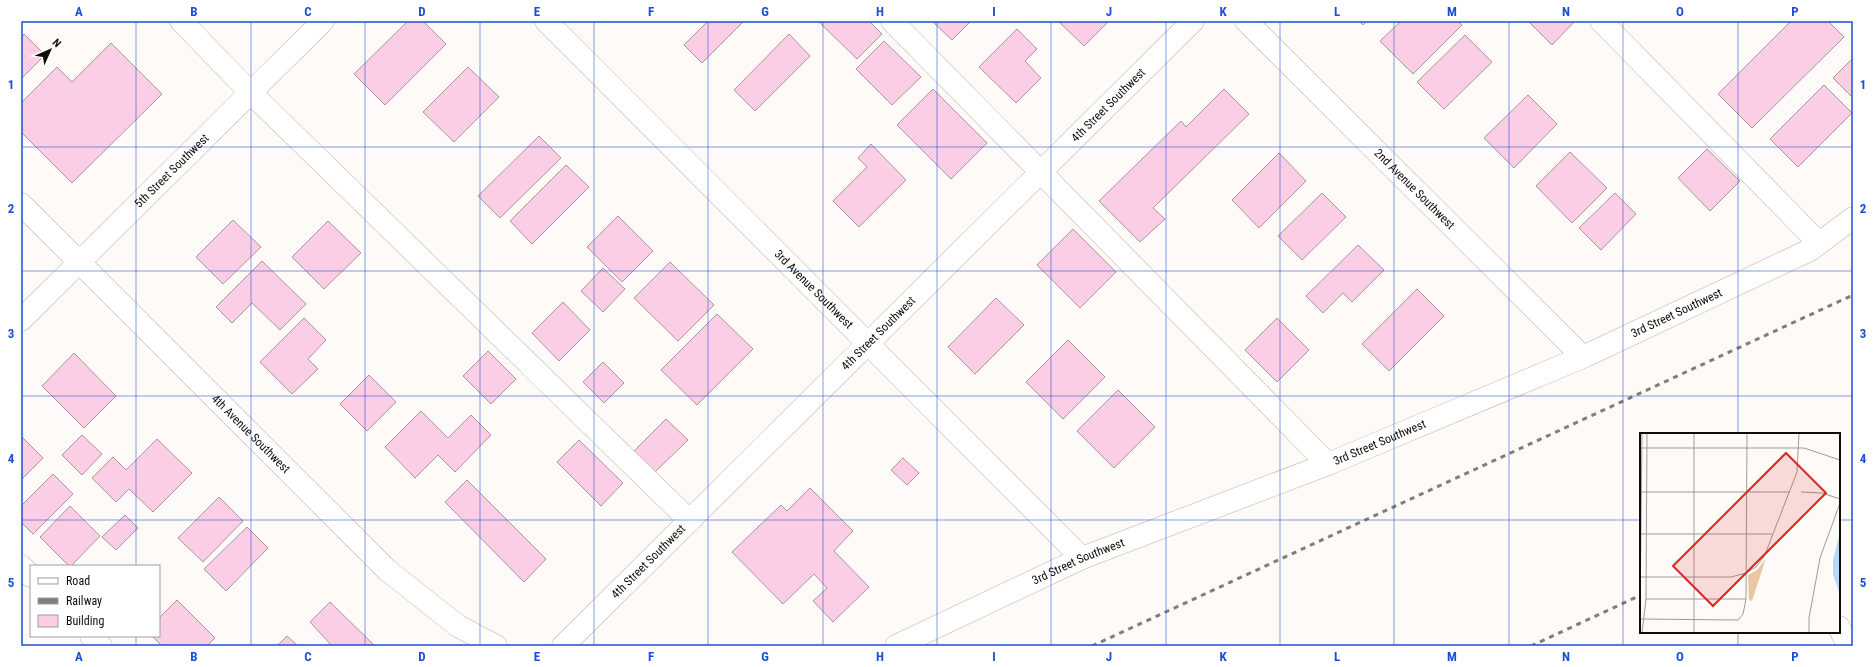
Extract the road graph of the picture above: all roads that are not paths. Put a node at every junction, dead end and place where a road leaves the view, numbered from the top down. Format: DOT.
graph roads {
  1 [pos="181,21"];
  2 [pos="323,21"];
  3 [pos="546,21"];
  4 [pos="892,21"];
  5 [pos="1193,21"];
  6 [pos="1246,21"];
  7 [pos="1601,21"];
  8 [pos="251,92"];
  9 [pos="1041,172"];
  10 [pos="21,204"];
  11 [pos="1853,218"];
  12 [pos="1819,244"];
  13 [pos="79,263"];
  14 [pos="21,320"];
  15 [pos="868,344"];
  16 [pos="1583,357"];
  17 [pos="1328,464"];
  18 [pos="690,521"];
  19 [pos="1082,558"];
  20 [pos="21,566"];
  21 [pos="30,575"];
  22 [pos="1840,629"];
  23 [pos="92,637"];
  24 [pos="101,646"];
  25 [pos="496,646"];
  26 [pos="563,646"];
  27 [pos="896,646"];
  28 [pos="1848,646"];
  1 -- 8 [label="street"];
  2 -- 8 [label="street, 5th Street Southwest"];
  3 -- 15 [label="street, 3rd Avenue Southwest"];
  4 -- 9 [label="street"];
  5 -- 9 [label="street, 4th Street Southwest"];
  6 -- 16 [label="street, 2nd Avenue Southwest"];
  7 -- 12 [label="street"];
  8 -- 13 [label="street, 5th Street Southwest"];
  8 -- 18 [label="street"];
  9 -- 15 [label="street, 4th Street Southwest"];
  9 -- 17 [label="street"];
  10 -- 13 [label="street, 4th Avenue Southwest"];
  11 -- 12 [label="street, 3rd Street Southwest"];
  12 -- 16 [label="street, 3rd Street Southwest"];
  13 -- 14 [label="street, 5th Street Southwest"];
  13 -- 25 [label="street, 4th Avenue Southwest"];
  15 -- 18 [label="street, 4th Street Southwest"];
  15 -- 19 [label="street, 3rd Avenue Southwest"];
  16 -- 17 [label="street, 3rd Street Southwest"];
  17 -- 19 [label="street, 3rd Street Southwest"];
  18 -- 26 [label="street, 4th Street Southwest"];
  19 -- 27 [label="street, 3rd Street Southwest"];
  20 -- 21 [label="street"];
  22 -- 28 [label="street"];
  23 -- 24 [label="street"];
}
